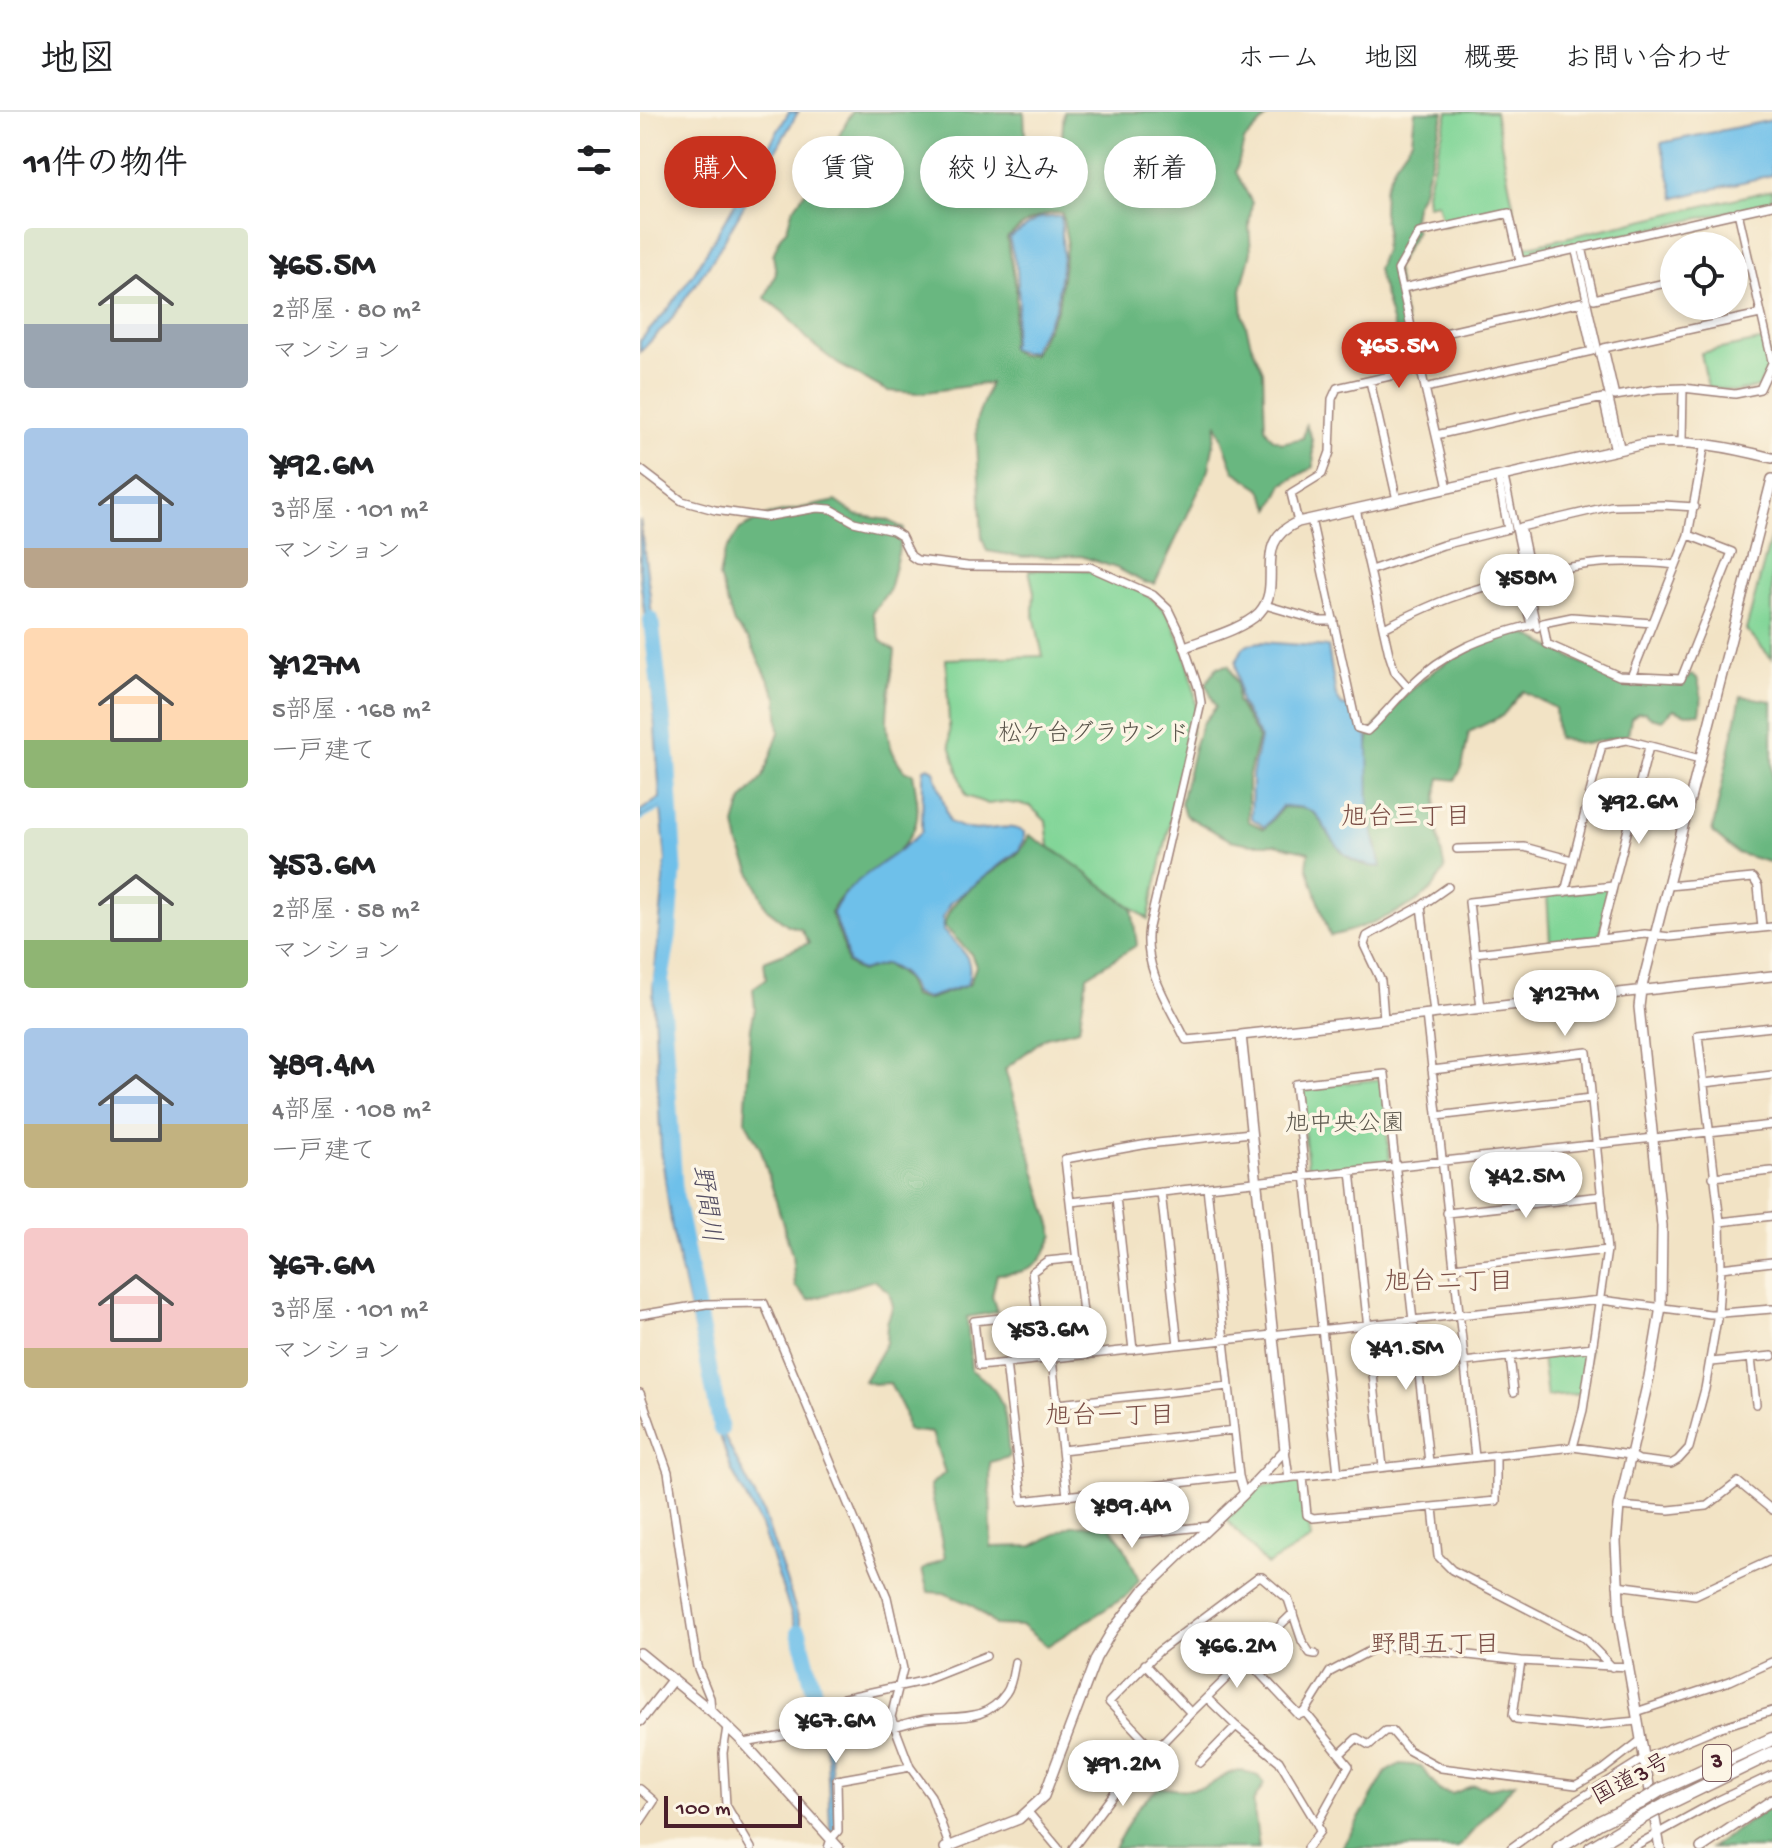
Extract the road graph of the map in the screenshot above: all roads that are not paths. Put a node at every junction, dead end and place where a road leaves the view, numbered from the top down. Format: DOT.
graph roads {
  1 [pos="1772,205"];
  2 [pos="1738,212"];
  3 [pos="1578,248"];
  4 [pos="1520,261"];
  5 [pos="1749,264"];
  6 [pos="1660,284"];
  7 [pos="1403,288"];
  8 [pos="1760,314"];
  9 [pos="1414,340"];
  10 [pos="1772,362"];
  11 [pos="1421,369"];
  12 [pos="1370,381"];
  13 [pos="1425,388"];
  14 [pos="1683,388"];
  15 [pos="1436,435"];
  16 [pos="1682,442"];
  17 [pos="1705,443"];
  18 [pos="1618,450"];
  19 [pos="1772,458"];
  20 [pos="640,469"];
  21 [pos="1501,476"];
  22 [pos="1772,479"];
  23 [pos="1448,488"];
  24 [pos="1397,500"];
  25 [pos="1695,507"];
  26 [pos="1356,509"];
  27 [pos="1311,519"];
  28 [pos="1298,522"];
  29 [pos="1688,535"];
  30 [pos="1676,565"];
  31 [pos="1371,570"];
  32 [pos="1265,605"];
  33 [pos="1334,621"];
  34 [pos="1652,623"];
  35 [pos="1384,628"];
  36 [pos="1537,628"];
  37 [pos="1185,647"];
  38 [pos="1631,677"];
  39 [pos="1408,687"];
  40 [pos="1649,747"];
  41 [pos="1700,759"];
  42 [pos="1457,849"];
  43 [pos="1572,860"];
  44 [pos="1613,886"];
  45 [pos="1668,886"];
  46 [pos="1448,887"];
  47 [pos="1565,892"];
  48 [pos="1421,906"];
  49 [pos="1772,927"];
  50 [pos="1762,928"];
  51 [pos="1656,936"];
  52 [pos="1600,938"];
  53 [pos="1475,953"];
  54 [pos="1772,976"];
  55 [pos="1641,990"];
  56 [pos="1481,1008"];
  57 [pos="1430,1014"];
  58 [pos="1384,1019"];
  59 [pos="1772,1027"];
  60 [pos="1241,1035"];
  61 [pos="1432,1070"];
  62 [pos="1772,1075"];
  63 [pos="1704,1083"];
  64 [pos="1591,1098"];
  65 [pos="1437,1116"];
  66 [pos="1772,1125"];
  67 [pos="1709,1131"];
  68 [pos="1251,1133"];
  69 [pos="1652,1137"];
  70 [pos="1596,1143"];
  71 [pos="1441,1161"];
  72 [pos="1396,1166"];
  73 [pos="1351,1171"];
  74 [pos="1772,1171"];
  75 [pos="1305,1176"];
  76 [pos="1713,1177"];
  77 [pos="1256,1181"];
  78 [pos="1207,1187"];
  79 [pos="1161,1192"];
  80 [pos="1602,1196"];
  81 [pos="1116,1197"];
  82 [pos="1071,1202"];
  83 [pos="1447,1213"];
  84 [pos="1772,1216"];
  85 [pos="1720,1222"];
  86 [pos="1607,1250"];
  87 [pos="1077,1258"];
  88 [pos="1772,1262"];
  89 [pos="1453,1267"];
  90 [pos="1721,1268"];
  91 [pos="1601,1300"];
  92 [pos="1661,1307"];
  93 [pos="1772,1309"];
  94 [pos="1718,1313"];
  95 [pos="1458,1314"];
  96 [pos="640,1315"];
  97 [pos="1413,1319"];
  98 [pos="1368,1324"];
  99 [pos="1322,1329"];
  100 [pos="1273,1334"];
  101 [pos="1224,1340"];
  102 [pos="1178,1345"];
  103 [pos="1593,1347"];
  104 [pos="1133,1350"];
  105 [pos="1088,1355"];
  106 [pos="1772,1356"];
  107 [pos="1510,1357"];
  108 [pos="1751,1358"];
  109 [pos="1052,1359"];
  110 [pos="1464,1362"];
  111 [pos="1711,1362"];
  112 [pos="1006,1363"];
  113 [pos="1229,1386"];
  114 [pos="1514,1392"];
  115 [pos="640,1393"];
  116 [pos="1057,1404"];
  117 [pos="1756,1404"];
  118 [pos="1234,1430"];
  119 [pos="1573,1447"];
  120 [pos="1062,1450"];
  121 [pos="1285,1450"];
  122 [pos="1496,1455"];
  123 [pos="1630,1455"];
  124 [pos="1475,1457"];
  125 [pos="1429,1462"];
  126 [pos="1383,1467"];
  127 [pos="1338,1473"];
  128 [pos="1239,1476"];
  129 [pos="1303,1476"];
  130 [pos="1289,1478"];
  131 [pos="1258,1481"];
  132 [pos="1107,1492"];
  133 [pos="1244,1494"];
  134 [pos="1067,1496"];
  135 [pos="1619,1506"];
  136 [pos="1433,1508"];
  137 [pos="1772,1510"];
  138 [pos="1210,1526"];
  139 [pos="1769,1561"];
  140 [pos="1617,1585"];
  141 [pos="1293,1613"];
  142 [pos="640,1653"];
  143 [pos="1315,1654"];
  144 [pos="986,1656"];
  145 [pos="1247,1660"];
  146 [pos="1521,1661"];
  147 [pos="1015,1662"];
  148 [pos="1772,1662"];
  149 [pos="1145,1664"];
  150 [pos="1612,1667"];
  151 [pos="1629,1667"];
  152 [pos="673,1679"];
  153 [pos="899,1686"];
  154 [pos="1207,1698"];
  155 [pos="711,1711"];
  156 [pos="1772,1711"];
  157 [pos="1305,1712"];
  158 [pos="1191,1713"];
  159 [pos="1637,1716"];
  160 [pos="891,1717"];
  161 [pos="640,1721"];
  162 [pos="846,1725"];
  163 [pos="1236,1726"];
  164 [pos="727,1727"];
  165 [pos="894,1727"];
  166 [pos="1772,1739"];
  167 [pos="1640,1741"];
  168 [pos="744,1743"];
  169 [pos="1155,1751"];
  170 [pos="1772,1753"];
  171 [pos="1340,1754"];
  172 [pos="1643,1759"];
  173 [pos="1200,1763"];
  174 [pos="910,1767"];
  175 [pos="1772,1775"];
  176 [pos="640,1789"];
  177 [pos="1772,1800"];
  178 [pos="1028,1812"];
  179 [pos="640,1822"];
  180 [pos="1317,1824"];
  181 [pos="1657,1834"];
  182 [pos="829,1844"];
  183 [pos="751,1848"];
  184 [pos="839,1848"];
  185 [pos="948,1848"];
  186 [pos="1058,1848"];
  187 [pos="1073,1848"];
  188 [pos="1307,1848"];
  189 [pos="1511,1848"];
  190 [pos="1559,1848"];
  191 [pos="1591,1848"];
  192 [pos="1631,1848"];
  193 [pos="1660,1848"];
  194 [pos="1701,1848"];
  1 -- 2 [label="street"];
  2 -- 3 [label="street"];
  2 -- 5 [label="street"];
  3 -- 4 [label="street"];
  3 -- 6 [label="street"];
  3 -- 18 [label="street"];
  4 -- 7 [label="street"];
  4 -- 7 [label="street"];
  5 -- 8 [label="street"];
  7 -- 9 [label="street"];
  8 -- 10 [label="street"];
  8 -- 14 [label="street"];
  9 -- 11 [label="street"];
  9 -- 13 [label="street"];
  10 -- 14 [label="street"];
  11 -- 12 [label="street"];
  11 -- 13 [label="street"];
  12 -- 24 [label="street"];
  12 -- 28 [label="street"];
  13 -- 15 [label="street"];
  14 -- 16 [label="street"];
  15 -- 18 [label="street"];
  15 -- 23 [label="street"];
  16 -- 17 [label="street"];
  16 -- 18 [label="street"];
  17 -- 19 [label="street"];
  17 -- 25 [label="street"];
  18 -- 21 [label="street"];
  20 -- 37 [label="street"];
  21 -- 23 [label="street"];
  21 -- 31 [label="street"];
  21 -- 36 [label="street"];
  22 -- 41 [label="street"];
  23 -- 24 [label="street"];
  24 -- 26 [label="street"];
  25 -- 29 [label="street"];
  25 -- 30 [label="street"];
  26 -- 27 [label="street"];
  26 -- 31 [label="street"];
  27 -- 28 [label="street"];
  27 -- 33 [label="street"];
  28 -- 32 [label="street"];
  29 -- 30 [label="street"];
  29 -- 38 [label="street"];
  30 -- 34 [label="street"];
  31 -- 35 [label="street"];
  32 -- 33 [label="street"];
  32 -- 37 [label="street"];
  33 -- 39 [label="street"];
  34 -- 38 [label="street"];
  34 -- 38 [label="street"];
  35 -- 39 [label="street"];
  35 -- 39 [label="street"];
  37 -- 60 [label="street"];
  40 -- 41 [label="street"];
  40 -- 43 [label="street"];
  40 -- 44 [label="street"];
  41 -- 45 [label="street"];
  42 -- 43 [label="street"];
  43 -- 47 [label="street"];
  44 -- 47 [label="street"];
  44 -- 52 [label="street"];
  45 -- 50 [label="street"];
  45 -- 51 [label="street"];
  46 -- 48 [label="street"];
  47 -- 53 [label="street"];
  48 -- 57 [label="street"];
  48 -- 58 [label="street"];
  49 -- 50 [label="street"];
  50 -- 51 [label="street"];
  51 -- 52 [label="street"];
  51 -- 55 [label="street"];
  52 -- 53 [label="street"];
  53 -- 56 [label="street"];
  54 -- 55 [label="street"];
  55 -- 56 [label="street"];
  55 -- 69 [label="street"];
  56 -- 57 [label="street"];
  57 -- 58 [label="street"];
  57 -- 61 [label="street"];
  58 -- 60 [label="street"];
  59 -- 63 [label="street"];
  60 -- 68 [label="street"];
  61 -- 64 [label="street"];
  61 -- 65 [label="street"];
  62 -- 63 [label="street"];
  63 -- 67 [label="street"];
  64 -- 65 [label="street"];
  64 -- 70 [label="street"];
  65 -- 71 [label="street"];
  66 -- 67 [label="street"];
  67 -- 69 [label="street"];
  67 -- 76 [label="street"];
  68 -- 77 [label="street"];
  68 -- 82 [label="street"];
  69 -- 70 [label="street"];
  69 -- 92 [label="street"];
  70 -- 71 [label="street"];
  70 -- 80 [label="street"];
  71 -- 72 [label="street"];
  71 -- 83 [label="street"];
  72 -- 73 [label="street"];
  72 -- 75 [label="street"];
  72 -- 97 [label="street"];
  73 -- 75 [label="street"];
  73 -- 98 [label="street"];
  74 -- 76 [label="street"];
  75 -- 77 [label="street"];
  75 -- 99 [label="street"];
  76 -- 85 [label="street"];
  77 -- 78 [label="street"];
  77 -- 100 [label="street"];
  78 -- 79 [label="street"];
  78 -- 101 [label="street"];
  79 -- 81 [label="street"];
  79 -- 102 [label="street"];
  80 -- 83 [label="street"];
  80 -- 86 [label="street"];
  81 -- 82 [label="street"];
  81 -- 104 [label="street"];
  82 -- 87 [label="street"];
  83 -- 89 [label="street"];
  84 -- 85 [label="street"];
  85 -- 90 [label="street"];
  86 -- 89 [label="street"];
  86 -- 91 [label="street"];
  87 -- 105 [label="street"];
  87 -- 112 [label="street"];
  88 -- 90 [label="street"];
  89 -- 95 [label="street"];
  90 -- 94 [label="street"];
  91 -- 92 [label="street"];
  91 -- 95 [label="street"];
  91 -- 103 [label="street"];
  92 -- 94 [label="street"];
  92 -- 123 [label="street"];
  93 -- 94 [label="street"];
  94 -- 111 [label="street"];
  95 -- 97 [label="street"];
  95 -- 110 [label="street"];
  96 -- 153 [label="street"];
  97 -- 98 [label="street"];
  97 -- 125 [label="street"];
  98 -- 99 [label="street"];
  98 -- 126 [label="street"];
  99 -- 100 [label="street"];
  99 -- 127 [label="street"];
  100 -- 101 [label="street"];
  100 -- 121 [label="street"];
  101 -- 102 [label="street"];
  101 -- 113 [label="street"];
  102 -- 104 [label="street"];
  103 -- 107 [label="street"];
  103 -- 119 [label="street"];
  104 -- 105 [label="street"];
  105 -- 109 [label="street"];
  106 -- 108 [label="street"];
  107 -- 110 [label="street"];
  107 -- 114 [label="street"];
  108 -- 111 [label="street"];
  108 -- 117 [label="street"];
  109 -- 112 [label="street"];
  109 -- 116 [label="street"];
  110 -- 124 [label="street"];
  111 -- 123 [label="street"];
  112 -- 134 [label="street"];
  113 -- 116 [label="street"];
  113 -- 118 [label="street"];
  115 -- 155 [label="street"];
  116 -- 120 [label="street"];
  118 -- 120 [label="street"];
  118 -- 128 [label="street"];
  119 -- 122 [label="street"];
  119 -- 123 [label="street"];
  120 -- 134 [label="street"];
  121 -- 130 [label="street"];
  121 -- 131 [label="street"];
  122 -- 124 [label="street"];
  122 -- 136 [label="street"];
  123 -- 135 [label="street"];
  124 -- 125 [label="street"];
  125 -- 126 [label="street"];
  126 -- 127 [label="street"];
  127 -- 129 [label="street"];
  128 -- 132 [label="street"];
  128 -- 133 [label="street"];
  129 -- 130 [label="street"];
  129 -- 136 [label="street"];
  130 -- 131 [label="street"];
  131 -- 133 [label="street"];
  132 -- 134 [label="street"];
  132 -- 138 [label="street"];
  133 -- 138 [label="street"];
  135 -- 137 [label="street"];
  135 -- 140 [label="street"];
  136 -- 150 [label="street"];
  138 -- 178 [label="street"];
  139 -- 140 [label="street"];
  140 -- 151 [label="street"];
  141 -- 143 [label="street"];
  141 -- 145 [label="street"];
  141 -- 149 [label="street"];
  142 -- 152 [label="street"];
  144 -- 153 [label="street"];
  145 -- 154 [label="street"];
  145 -- 157 [label="street"];
  146 -- 150 [label="street"];
  146 -- 157 [label="street"];
  146 -- 159 [label="street"];
  147 -- 165 [label="street"];
  148 -- 159 [label="street"];
  149 -- 158 [label="street"];
  149 -- 169 [label="street"];
  150 -- 151 [label="street"];
  151 -- 159 [label="street"];
  152 -- 155 [label="street"];
  152 -- 161 [label="street"];
  153 -- 160 [label="street"];
  153 -- 162 [label="street"];
  154 -- 158 [label="street"];
  154 -- 163 [label="street"];
  155 -- 164 [label="street"];
  156 -- 172 [label="street"];
  157 -- 171 [label="street"];
  158 -- 169 [label="street"];
  159 -- 167 [label="street"];
  160 -- 162 [label="street"];
  160 -- 165 [label="street"];
  162 -- 168 [label="street"];
  163 -- 173 [label="street"];
  163 -- 180 [label="street"];
  164 -- 168 [label="street"];
  164 -- 183 [label="street"];
  165 -- 174 [label="street"];
  166 -- 190 [label="highway, 国道3号 / 3, bridge"];
  167 -- 171 [label="street"];
  167 -- 172 [label="street"];
  168 -- 182 [label="street"];
  169 -- 187 [label="street"];
  170 -- 191 [label="highway, 国道3号 / 3, bridge"];
  171 -- 180 [label="street"];
  172 -- 181 [label="street"];
  172 -- 189 [label="street"];
  174 -- 182 [label="street"];
  174 -- 185 [label="street"];
  175 -- 181 [label="street"];
  176 -- 179 [label="street"];
  177 -- 194 [label="street"];
  178 -- 185 [label="street"];
  178 -- 186 [label="street"];
  180 -- 188 [label="street"];
  181 -- 192 [label="street"];
  181 -- 193 [label="street"];
  182 -- 184 [label="street"];
}
